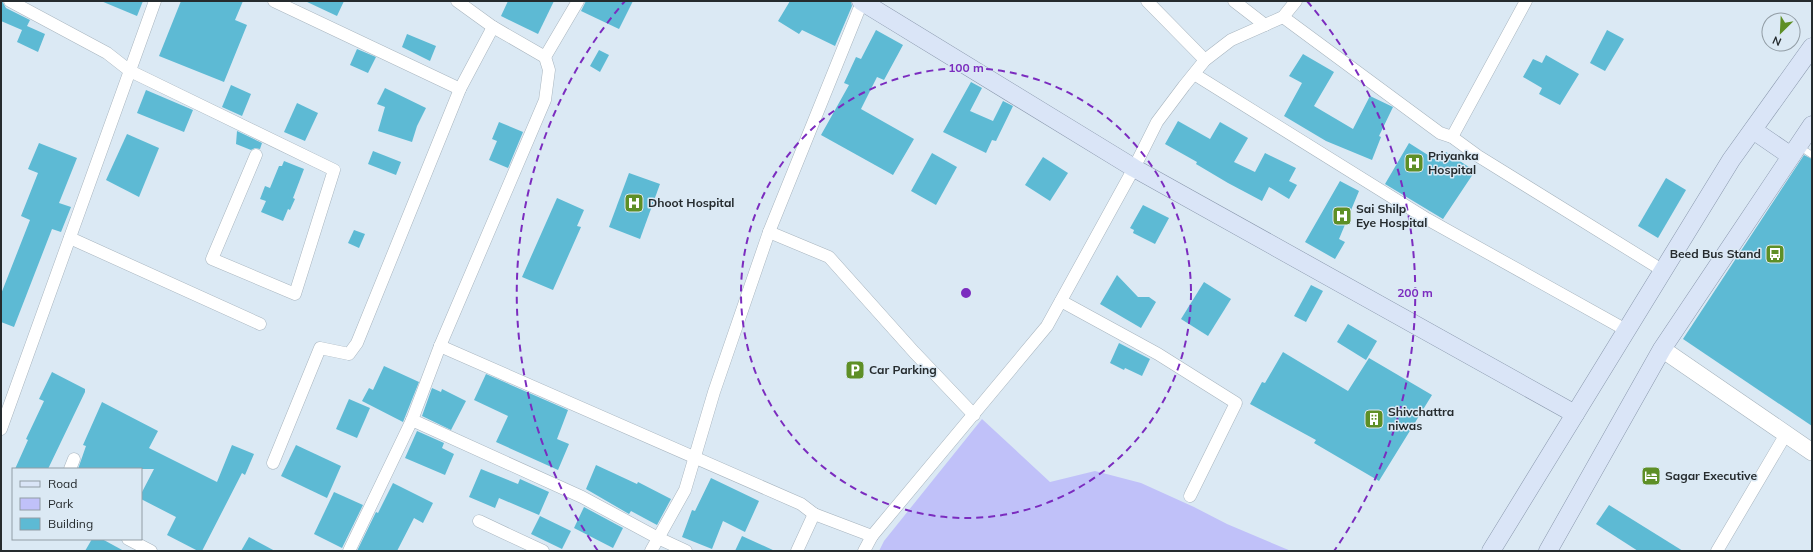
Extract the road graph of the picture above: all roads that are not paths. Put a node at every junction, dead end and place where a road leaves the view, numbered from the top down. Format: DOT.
graph roads {
  1 [pos="10,1"];
  2 [pos="155,1"];
  3 [pos="274,1"];
  4 [pos="457,1"];
  5 [pos="578,1"];
  6 [pos="861,1"];
  7 [pos="1147,1"];
  8 [pos="1234,1"];
  9 [pos="1296,1"];
  10 [pos="1526,1"];
  11 [pos="1283,17"];
  12 [pos="1266,24"];
  13 [pos="493,27"];
  14 [pos="1812,46"];
  15 [pos="546,57"];
  16 [pos="1205,60"];
  17 [pos="130,71"];
  18 [pos="1194,74"];
  19 [pos="460,89"];
  20 [pos="1812,125"];
  21 [pos="1753,130"];
  22 [pos="1452,137"];
  23 [pos="1800,152"];
  24 [pos="256,155"];
  25 [pos="1134,168"];
  26 [pos="769,232"];
  27 [pos="70,238"];
  28 [pos="1662,270"];
  29 [pos="1061,301"];
  30 [pos="260,324"];
  31 [pos="1626,330"];
  32 [pos="440,346"];
  33 [pos="1662,349"];
  34 [pos="1575,414"];
  35 [pos="974,415"];
  36 [pos="412,420"];
  37 [pos="1,429"];
  38 [pos="1786,434"];
  39 [pos="1812,452"];
  40 [pos="695,458"];
  41 [pos="273,464"];
  42 [pos="1190,496"];
  43 [pos="814,514"];
  44 [pos="479,521"];
  45 [pos="872,536"];
  46 [pos="658,538"];
  47 [pos="130,540"];
  48 [pos="151,551"];
  49 [pos="349,551"];
  50 [pos="543,551"];
  51 [pos="651,551"];
  52 [pos="686,551"];
  53 [pos="797,551"];
  54 [pos="864,551"];
  55 [pos="1491,551"];
  56 [pos="1548,551"];
  57 [pos="1717,551"];
  1 -- 17 [label="street"];
  2 -- 17 [label="street"];
  3 -- 19 [label="street"];
  4 -- 13 [label="street"];
  5 -- 15 [label="street"];
  6 -- 25 [label="main road"];
  6 -- 26 [label="street"];
  7 -- 16 [label="street"];
  8 -- 12 [label="street"];
  9 -- 11 [label="street"];
  10 -- 22 [label="street"];
  11 -- 12 [label="street"];
  11 -- 22 [label="street"];
  12 -- 16 [label="street"];
  13 -- 15 [label="street"];
  13 -- 19 [label="street"];
  14 -- 21 [label="main road"];
  15 -- 32 [label="street"];
  16 -- 18 [label="street"];
  17 -- 24 [label="street"];
  17 -- 27 [label="street"];
  18 -- 25 [label="street"];
  18 -- 31 [label="street"];
  19 -- 41 [label="street"];
  20 -- 23 [label="main road"];
  21 -- 23 [label="main road"];
  21 -- 28 [label="main road"];
  22 -- 28 [label="street"];
  23 -- 33 [label="main road"];
  25 -- 29 [label="street"];
  25 -- 34 [label="main road"];
  26 -- 35 [label="street"];
  26 -- 40 [label="street"];
  27 -- 30 [label="street"];
  27 -- 37 [label="street"];
  28 -- 31 [label="main road"];
  29 -- 35 [label="street"];
  29 -- 42 [label="street"];
  31 -- 34 [label="main road"];
  32 -- 36 [label="street"];
  32 -- 40 [label="street"];
  33 -- 38 [label="main road"];
  33 -- 56 [label="main road"];
  34 -- 55 [label="main road"];
  35 -- 45 [label="street"];
  36 -- 46 [label="street"];
  36 -- 49 [label="street"];
  38 -- 39 [label="main road"];
  38 -- 57 [label="street"];
  40 -- 43 [label="street"];
  40 -- 46 [label="street"];
  43 -- 45 [label="street"];
  43 -- 53 [label="street"];
  44 -- 50 [label="street"];
  45 -- 54 [label="street"];
  46 -- 51 [label="street"];
  46 -- 52 [label="street"];
  47 -- 48 [label="street"];
}
